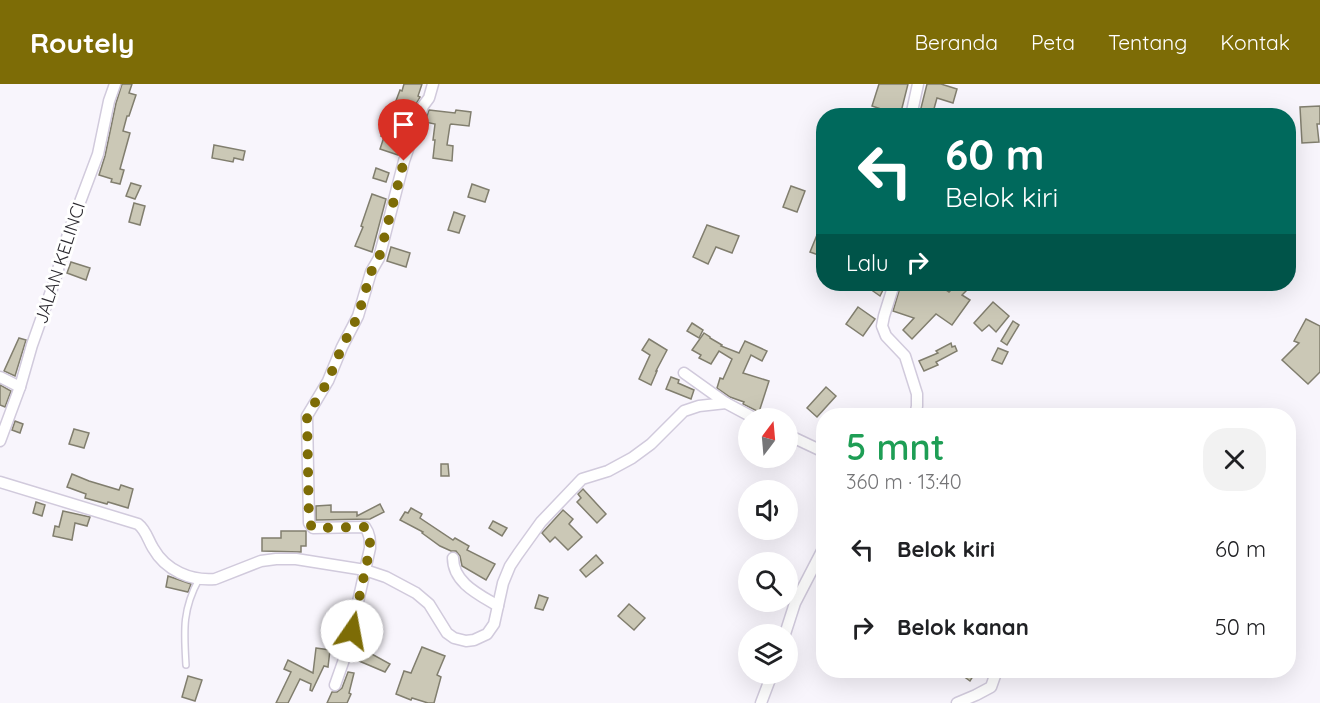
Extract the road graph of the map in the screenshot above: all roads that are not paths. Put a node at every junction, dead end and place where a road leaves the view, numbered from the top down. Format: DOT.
graph roads {
  1 [pos="115,84"];
  2 [pos="433,84"];
  3 [pos="918,84"];
  4 [pos="913,108"];
  5 [pos="892,291"];
  6 [pos="684,373"];
  7 [pos="0,377"];
  8 [pos="20,387"];
  9 [pos="726,403"];
  10 [pos="917,408"];
  11 [pos="738,409"];
  12 [pos="798,440"];
  13 [pos="0,441"];
  14 [pos="816,448"];
  15 [pos="0,482"];
  16 [pos="453,558"];
  17 [pos="816,562"];
  18 [pos="365,570"];
  19 [pos="199,579"];
  20 [pos="498,606"];
  21 [pos="788,624"];
  22 [pos="186,665"];
  23 [pos="994,678"];
  24 [pos="768,684"];
  25 [pos="335,685"];
  26 [pos="761,703"];
  27 [pos="957,703"];
  1 -- 8 [label="street, JALAN KELINCI"];
  2 -- 18 [label="street"];
  3 -- 4 [label="street"];
  5 -- 10 [label="street"];
  6 -- 9 [label="street"];
  7 -- 8 [label="street"];
  8 -- 13 [label="street, JALAN KELINCI"];
  9 -- 11 [label="street"];
  9 -- 20 [label="street"];
  12 -- 14 [label="street"];
  15 -- 19 [label="street"];
  16 -- 20 [label="street"];
  17 -- 21 [label="street"];
  18 -- 19 [label="street"];
  18 -- 20 [label="street"];
  18 -- 25 [label="street"];
  19 -- 22 [label="lane"];
  23 -- 27 [label="street"];
  24 -- 26 [label="street"];
}
